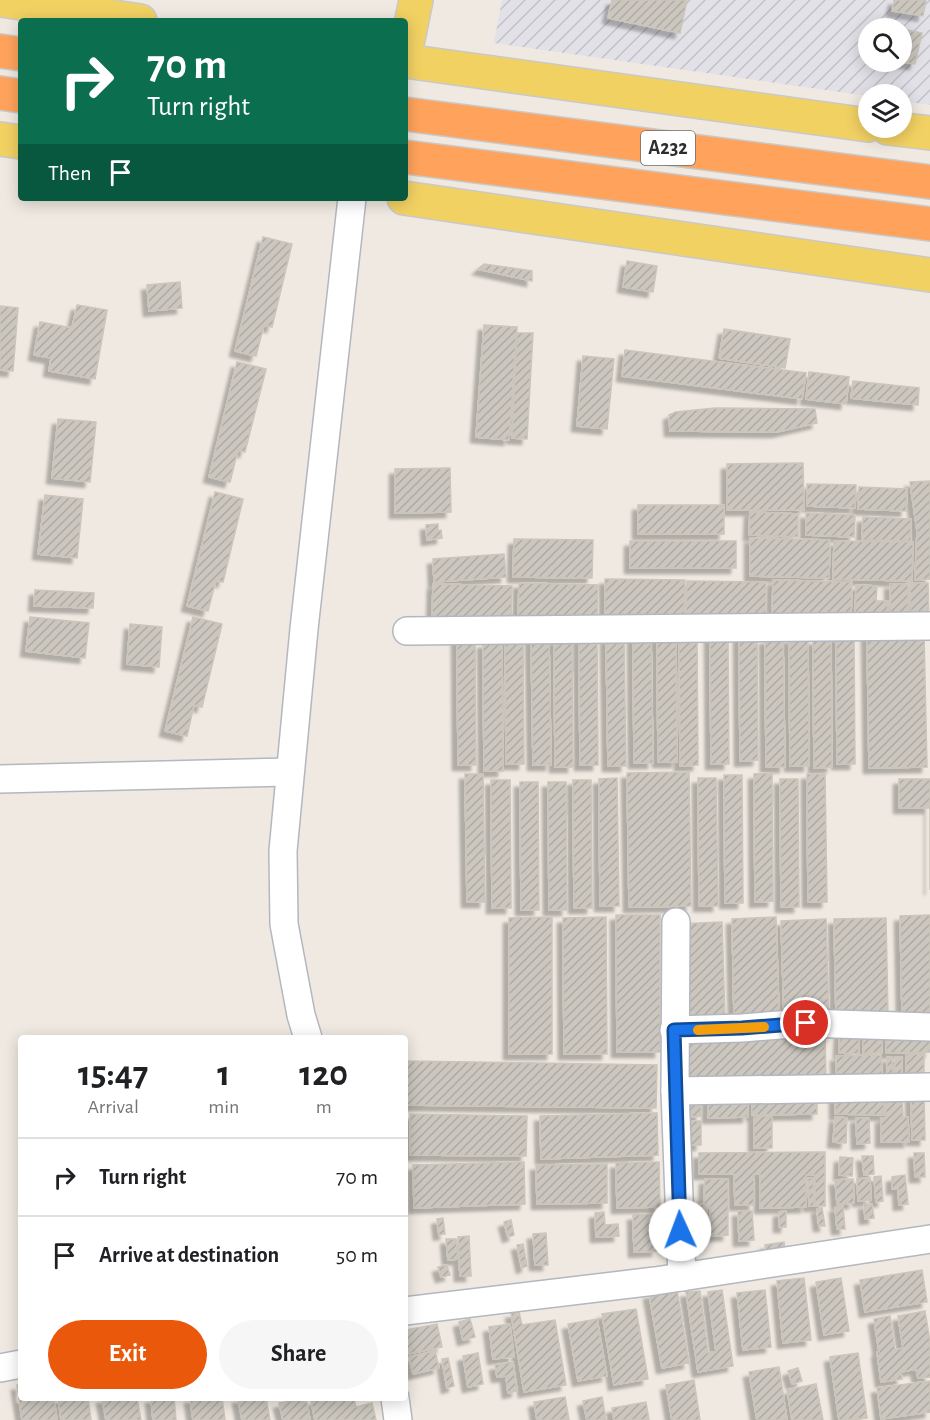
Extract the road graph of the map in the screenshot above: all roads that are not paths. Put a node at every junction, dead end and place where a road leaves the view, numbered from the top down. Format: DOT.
graph roads {
  1 [pos="1,0"];
  2 [pos="416,0"];
  3 [pos="120,18"];
  4 [pos="408,39"];
  5 [pos="0,51"];
  6 [pos="18,54"];
  7 [pos="408,61"];
  8 [pos="0,93"];
  9 [pos="18,96"];
  10 [pos="408,114"];
  11 [pos="858,124"];
  12 [pos="912,131"];
  13 [pos="930,133"];
  14 [pos="0,140"];
  15 [pos="18,142"];
  16 [pos="408,157"];
  17 [pos="930,182"];
  18 [pos="408,199"];
  19 [pos="352,201"];
  20 [pos="930,224"];
  21 [pos="930,275"];
  22 [pos="930,626"];
  23 [pos="407,631"];
  24 [pos="290,772"];
  25 [pos="0,779"];
  26 [pos="676,922"];
  27 [pos="930,1027"];
  28 [pos="674,1030"];
  29 [pos="307,1035"];
  30 [pos="930,1088"];
  31 [pos="675,1091"];
  32 [pos="930,1239"];
  33 [pos="682,1277"];
  34 [pos="408,1311"];
  35 [pos="18,1365"];
  36 [pos="0,1368"];
  37 [pos="395,1401"];
  38 [pos="398,1420"];
  1 -- 3 [label="main road"];
  2 -- 4 [label="main road"];
  5 -- 6 [label="highway"];
  7 -- 11 [label="main road"];
  8 -- 9 [label="highway"];
  10 -- 17 [label="highway, A232"];
  12 -- 13 [label="main road"];
  14 -- 15 [label="main road"];
  16 -- 20 [label="highway, A232"];
  18 -- 21 [label="main road"];
  19 -- 24 [label="street"];
  22 -- 23 [label="street"];
  24 -- 25 [label="street"];
  24 -- 29 [label="street"];
  26 -- 28 [label="street"];
  27 -- 28 [label="street"];
  28 -- 31 [label="street"];
  30 -- 31 [label="street"];
  31 -- 33 [label="street"];
  32 -- 33 [label="street"];
  33 -- 34 [label="street"];
  35 -- 36 [label="street"];
  37 -- 38 [label="street"];
}
